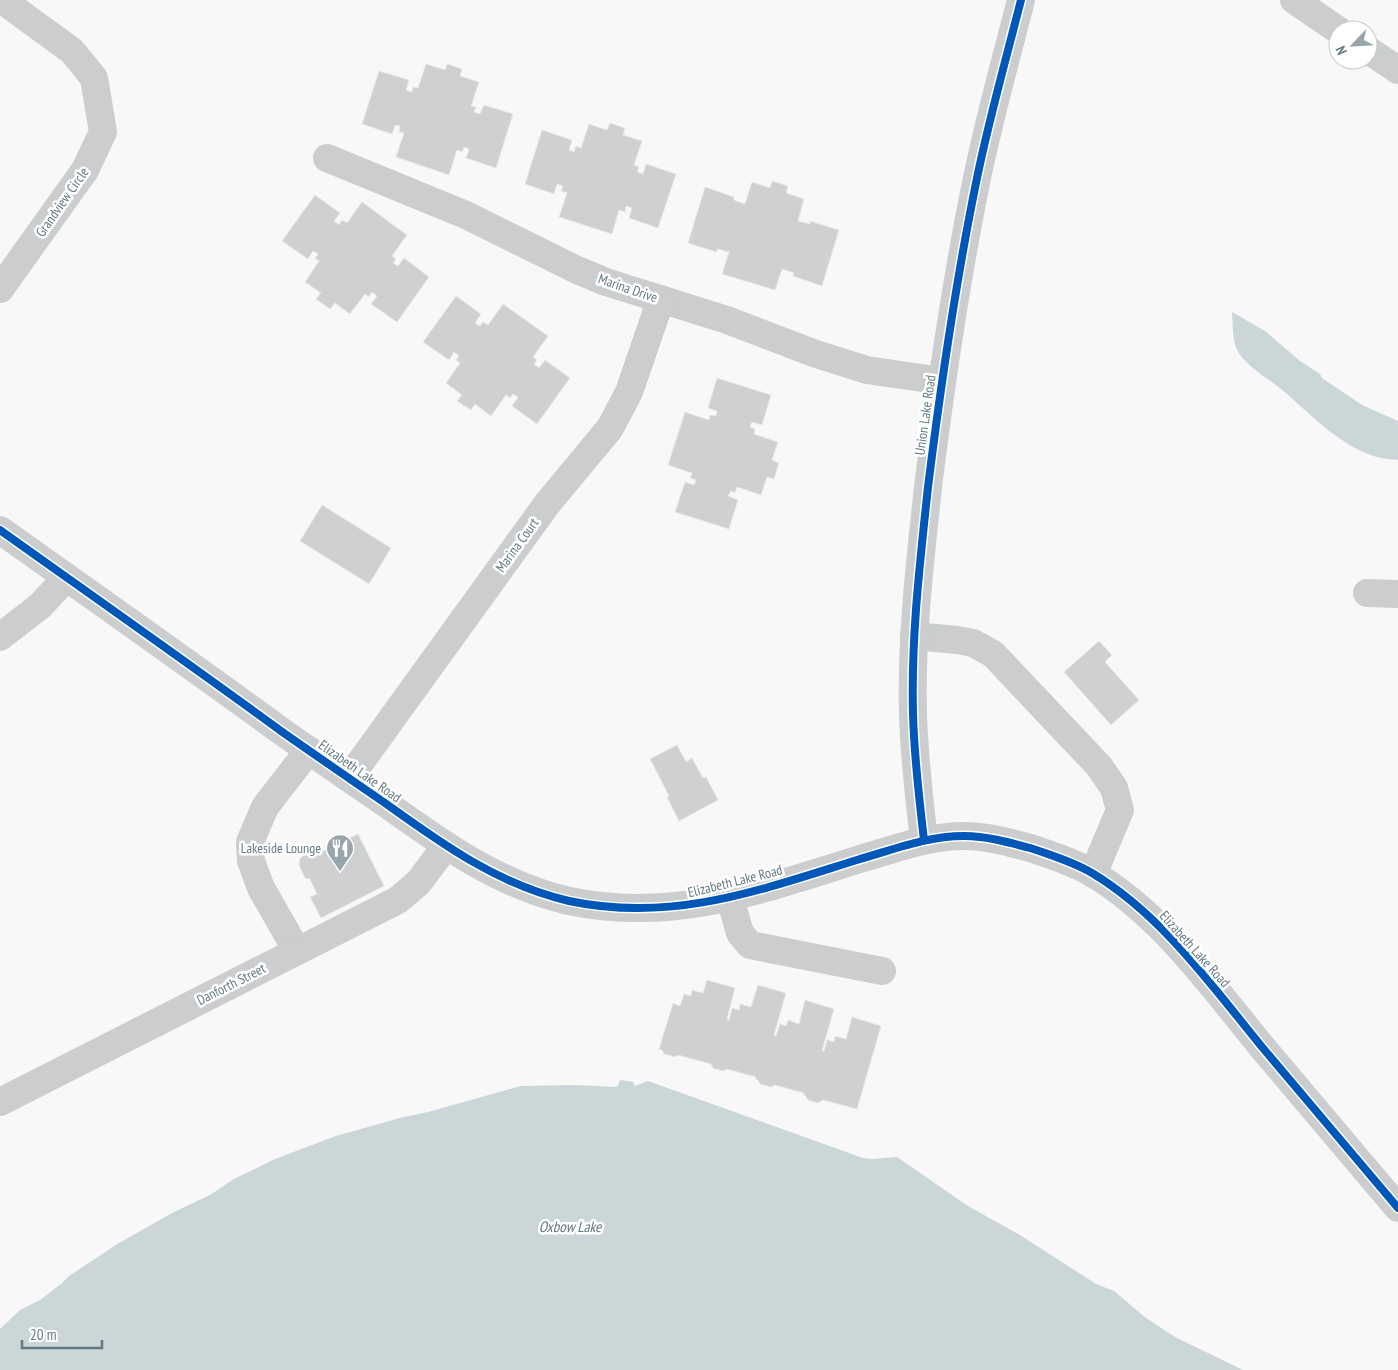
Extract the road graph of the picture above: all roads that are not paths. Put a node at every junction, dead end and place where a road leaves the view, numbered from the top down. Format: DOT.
graph roads {
  1 [pos="2,0"];
  2 [pos="1021,0"];
  3 [pos="1294,0"];
  4 [pos="1328,23"];
  5 [pos="1378,57"];
  6 [pos="1398,70"];
  7 [pos="327,158"];
  8 [pos="0,289"];
  9 [pos="661,299"];
  10 [pos="942,381"];
  11 [pos="0,530"];
  12 [pos="66,578"];
  13 [pos="1367,593"];
  14 [pos="1398,594"];
  15 [pos="914,636"];
  16 [pos="0,637"];
  17 [pos="309,750"];
  18 [pos="349,778"];
  19 [pos="924,840"];
  20 [pos="446,846"];
  21 [pos="1093,874"];
  22 [pos="730,898"];
  23 [pos="297,951"];
  24 [pos="882,970"];
  25 [pos="0,1102"];
  26 [pos="1398,1208"];
  1 -- 8 [label="street, Grandview Circle"];
  2 -- 10 [label="street, Union Lake Road"];
  3 -- 4 [label="street"];
  5 -- 6 [label="street"];
  7 -- 9 [label="street, Marina Drive"];
  9 -- 10 [label="street, Marina Drive"];
  9 -- 18 [label="street, Marina Court"];
  10 -- 15 [label="street, Union Lake Road"];
  11 -- 12 [label="street, Elizabeth Lake Road"];
  12 -- 16 [label="street"];
  12 -- 17 [label="street, Elizabeth Lake Road"];
  13 -- 14 [label="street"];
  15 -- 19 [label="street, Union Lake Road"];
  15 -- 21 [label="street"];
  17 -- 18 [label="street, Elizabeth Lake Road"];
  17 -- 23 [label="street"];
  18 -- 20 [label="street, Elizabeth Lake Road"];
  19 -- 21 [label="street, Elizabeth Lake Road"];
  19 -- 22 [label="street, Elizabeth Lake Road"];
  20 -- 22 [label="street, Elizabeth Lake Road"];
  20 -- 23 [label="street, Danforth Street"];
  21 -- 26 [label="street, Elizabeth Lake Road"];
  22 -- 24 [label="street"];
  23 -- 25 [label="street, Danforth Street"];
}
